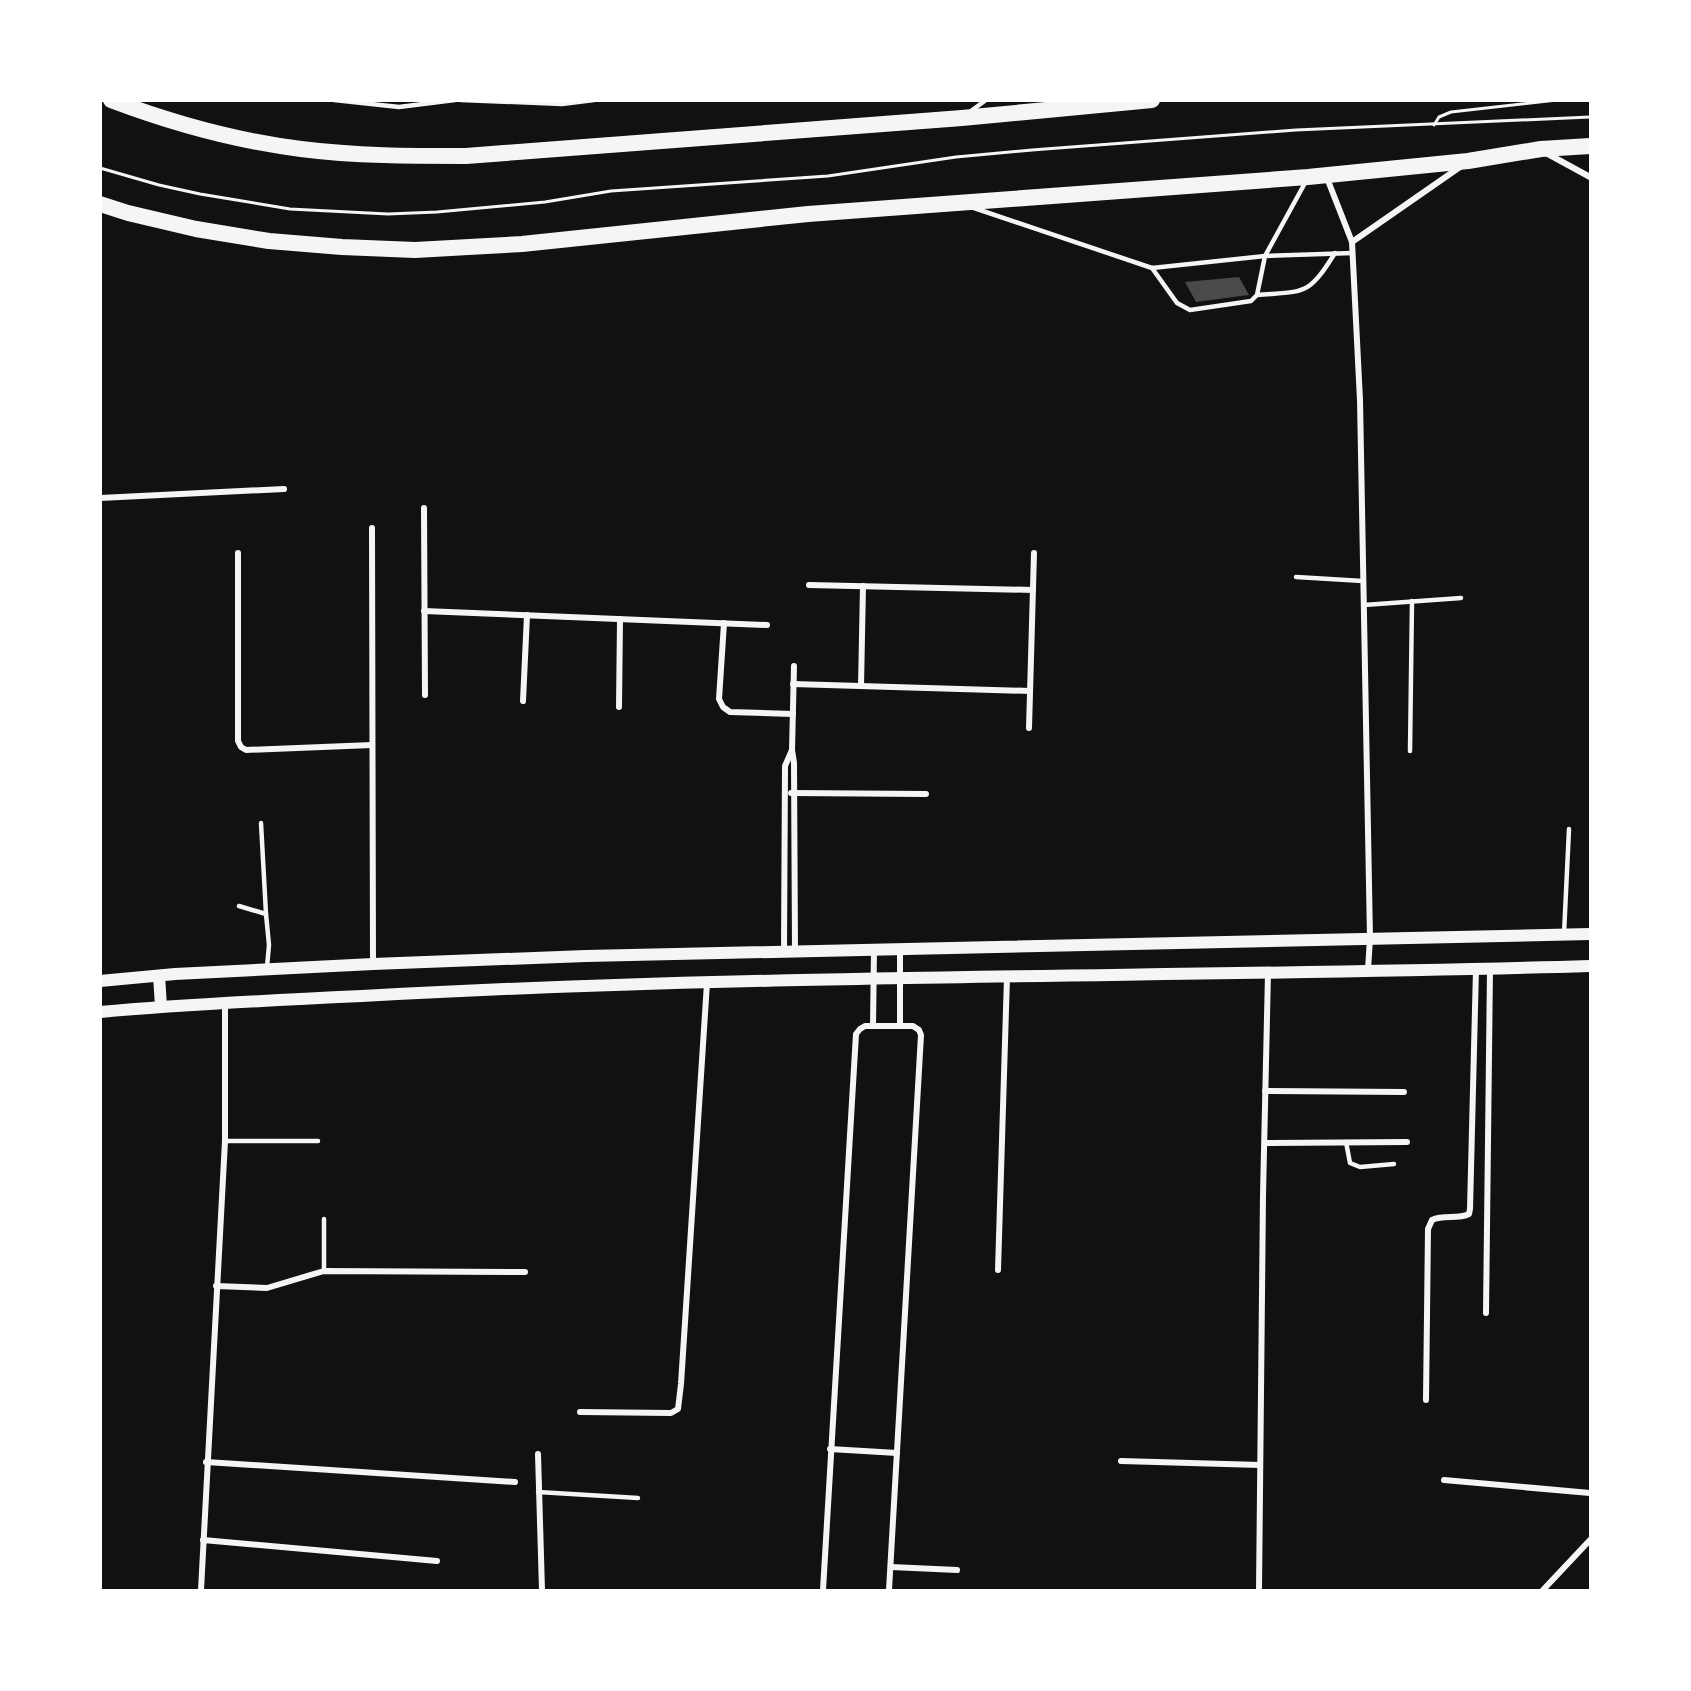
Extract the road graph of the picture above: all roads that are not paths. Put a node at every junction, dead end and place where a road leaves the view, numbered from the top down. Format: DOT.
graph roads {
  1 [pos="111,100"];
  2 [pos="334,100"];
  3 [pos="455,100"];
  4 [pos="461,100"];
  5 [pos="594,100"];
  6 [pos="986,100"];
  7 [pos="1152,100"];
  8 [pos="962,118"];
  9 [pos="1590,146"];
  10 [pos="1541,149"];
  11 [pos="1468,161"];
  12 [pos="1317,176"];
  13 [pos="1590,177"];
  14 [pos="960,203"];
  15 [pos="100,204"];
  16 [pos="1352,242"];
  17 [pos="1335,253"];
  18 [pos="1353,253"];
  19 [pos="1265,256"];
  20 [pos="1152,268"];
  21 [pos="1257,295"];
  22 [pos="284,489"];
  23 [pos="100,498"];
  24 [pos="424,508"];
  25 [pos="372,528"];
  26 [pos="238,553"];
  27 [pos="1034,553"];
  28 [pos="1296,577"];
  29 [pos="1363,581"];
  30 [pos="809,585"];
  31 [pos="864,586"];
  32 [pos="1033,590"];
  33 [pos="1461,598"];
  34 [pos="1412,601"];
  35 [pos="1364,605"];
  36 [pos="424,611"];
  37 [pos="527,615"];
  38 [pos="620,619"];
  39 [pos="724,623"];
  40 [pos="767,625"];
  41 [pos="794,666"];
  42 [pos="793,684"];
  43 [pos="861,686"];
  44 [pos="1030,691"];
  45 [pos="425,694"];
  46 [pos="523,701"];
  47 [pos="619,707"];
  48 [pos="793,714"];
  49 [pos="1029,728"];
  50 [pos="372,745"];
  51 [pos="792,750"];
  52 [pos="1410,751"];
  53 [pos="785,792"];
  54 [pos="794,793"];
  55 [pos="926,794"];
  56 [pos="261,824"];
  57 [pos="1569,829"];
  58 [pos="239,906"];
  59 [pos="266,914"];
  60 [pos="1590,934"];
  61 [pos="1564,935"];
  62 [pos="1370,938"];
  63 [pos="900,949"];
  64 [pos="874,950"];
  65 [pos="789,951"];
  66 [pos="373,964"];
  67 [pos="1590,966"];
  68 [pos="267,969"];
  69 [pos="1476,969"];
  70 [pos="1490,969"];
  71 [pos="1368,970"];
  72 [pos="1268,973"];
  73 [pos="159,976"];
  74 [pos="1007,977"];
  75 [pos="899,979"];
  76 [pos="874,980"];
  77 [pos="100,981"];
  78 [pos="707,982"];
  79 [pos="225,1003"];
  80 [pos="161,1006"];
  81 [pos="100,1012"];
  82 [pos="873,1026"];
  83 [pos="900,1026"];
  84 [pos="1265,1091"];
  85 [pos="1404,1092"];
  86 [pos="225,1141"];
  87 [pos="318,1141"];
  88 [pos="1346,1142"];
  89 [pos="1407,1142"];
  90 [pos="1264,1143"];
  91 [pos="1394,1164"];
  92 [pos="324,1219"];
  93 [pos="998,1270"];
  94 [pos="324,1271"];
  95 [pos="525,1272"];
  96 [pos="216,1286"];
  97 [pos="1486,1313"];
  98 [pos="1426,1400"];
  99 [pos="580,1412"];
  100 [pos="830,1449"];
  101 [pos="897,1453"];
  102 [pos="538,1454"];
  103 [pos="1122,1461"];
  104 [pos="206,1462"];
  105 [pos="1260,1465"];
  106 [pos="1444,1480"];
  107 [pos="515,1482"];
  108 [pos="538,1492"];
  109 [pos="1590,1493"];
  110 [pos="638,1498"];
  111 [pos="203,1540"];
  112 [pos="1590,1540"];
  113 [pos="437,1561"];
  114 [pos="891,1567"];
  115 [pos="957,1570"];
  116 [pos="201,1590"];
  117 [pos="542,1590"];
  118 [pos="823,1590"];
  119 [pos="890,1590"];
  120 [pos="1259,1590"];
  121 [pos="1543,1590"];
  1 -- 8 [label="highway"];
  2 -- 3 [label="lane"];
  4 -- 5 [label="lane"];
  6 -- 8 [label="lane"];
  7 -- 8 [label="highway"];
  9 -- 10 [label="highway"];
  10 -- 11 [label="highway"];
  10 -- 13 [label="street"];
  11 -- 12 [label="highway"];
  11 -- 16 [label="street"];
  12 -- 14 [label="highway"];
  12 -- 16 [label="street"];
  12 -- 19 [label="lane"];
  14 -- 15 [label="highway"];
  14 -- 20 [label="lane"];
  16 -- 18 [label="street"];
  17 -- 18 [label="lane"];
  17 -- 19 [label="lane"];
  17 -- 21 [label="lane"];
  18 -- 29 [label="street"];
  19 -- 20 [label="lane"];
  19 -- 21 [label="lane"];
  20 -- 21 [label="lane"];
  22 -- 23 [label="street"];
  24 -- 36 [label="street"];
  25 -- 50 [label="street"];
  26 -- 50 [label="street"];
  27 -- 32 [label="street"];
  28 -- 29 [label="lane"];
  29 -- 35 [label="street"];
  30 -- 31 [label="street"];
  31 -- 32 [label="street"];
  31 -- 43 [label="street"];
  32 -- 44 [label="street"];
  33 -- 34 [label="lane"];
  34 -- 35 [label="lane"];
  34 -- 52 [label="lane"];
  35 -- 62 [label="street"];
  36 -- 37 [label="street"];
  36 -- 45 [label="street"];
  37 -- 38 [label="street"];
  37 -- 46 [label="street"];
  38 -- 39 [label="street"];
  38 -- 47 [label="street"];
  39 -- 40 [label="street"];
  39 -- 48 [label="street"];
  41 -- 42 [label="street"];
  42 -- 43 [label="street"];
  42 -- 48 [label="street"];
  43 -- 44 [label="street"];
  44 -- 49 [label="street"];
  48 -- 51 [label="street"];
  50 -- 66 [label="street"];
  51 -- 53 [label="street"];
  51 -- 54 [label="street"];
  53 -- 54 [label="street"];
  53 -- 65 [label="street"];
  54 -- 55 [label="street"];
  54 -- 65 [label="street"];
  56 -- 59 [label="lane"];
  57 -- 61 [label="lane"];
  58 -- 59 [label="lane"];
  59 -- 68 [label="lane"];
  60 -- 61 [label="main road"];
  61 -- 62 [label="main road"];
  62 -- 63 [label="main road"];
  62 -- 71 [label="street"];
  63 -- 64 [label="main road"];
  63 -- 75 [label="street"];
  64 -- 65 [label="main road"];
  64 -- 76 [label="street"];
  65 -- 66 [label="main road"];
  66 -- 68 [label="main road"];
  67 -- 70 [label="main road"];
  68 -- 73 [label="main road"];
  69 -- 70 [label="main road"];
  69 -- 71 [label="main road"];
  69 -- 98 [label="street"];
  70 -- 97 [label="street"];
  71 -- 72 [label="main road"];
  72 -- 74 [label="main road"];
  72 -- 84 [label="street"];
  73 -- 77 [label="main road"];
  73 -- 80 [label="main road"];
  74 -- 75 [label="main road"];
  74 -- 93 [label="street"];
  75 -- 76 [label="main road"];
  75 -- 83 [label="street"];
  76 -- 78 [label="main road"];
  76 -- 82 [label="street"];
  78 -- 79 [label="main road"];
  78 -- 99 [label="street"];
  79 -- 80 [label="main road"];
  79 -- 86 [label="street"];
  80 -- 81 [label="main road"];
  82 -- 83 [label="street"];
  82 -- 100 [label="street"];
  83 -- 101 [label="street"];
  84 -- 85 [label="street"];
  84 -- 90 [label="street"];
  86 -- 87 [label="lane"];
  86 -- 96 [label="street"];
  88 -- 89 [label="street"];
  88 -- 90 [label="street"];
  88 -- 91 [label="lane"];
  90 -- 105 [label="street"];
  92 -- 94 [label="lane"];
  94 -- 95 [label="street"];
  94 -- 96 [label="street"];
  96 -- 104 [label="street"];
  100 -- 101 [label="street"];
  100 -- 118 [label="street"];
  101 -- 114 [label="street"];
  102 -- 108 [label="street"];
  103 -- 105 [label="street"];
  104 -- 107 [label="street"];
  104 -- 111 [label="street"];
  105 -- 120 [label="street"];
  106 -- 109 [label="street"];
  108 -- 110 [label="lane"];
  108 -- 117 [label="street"];
  111 -- 113 [label="street"];
  111 -- 116 [label="street"];
  112 -- 121 [label="street"];
  114 -- 115 [label="street"];
  114 -- 119 [label="street"];
}
